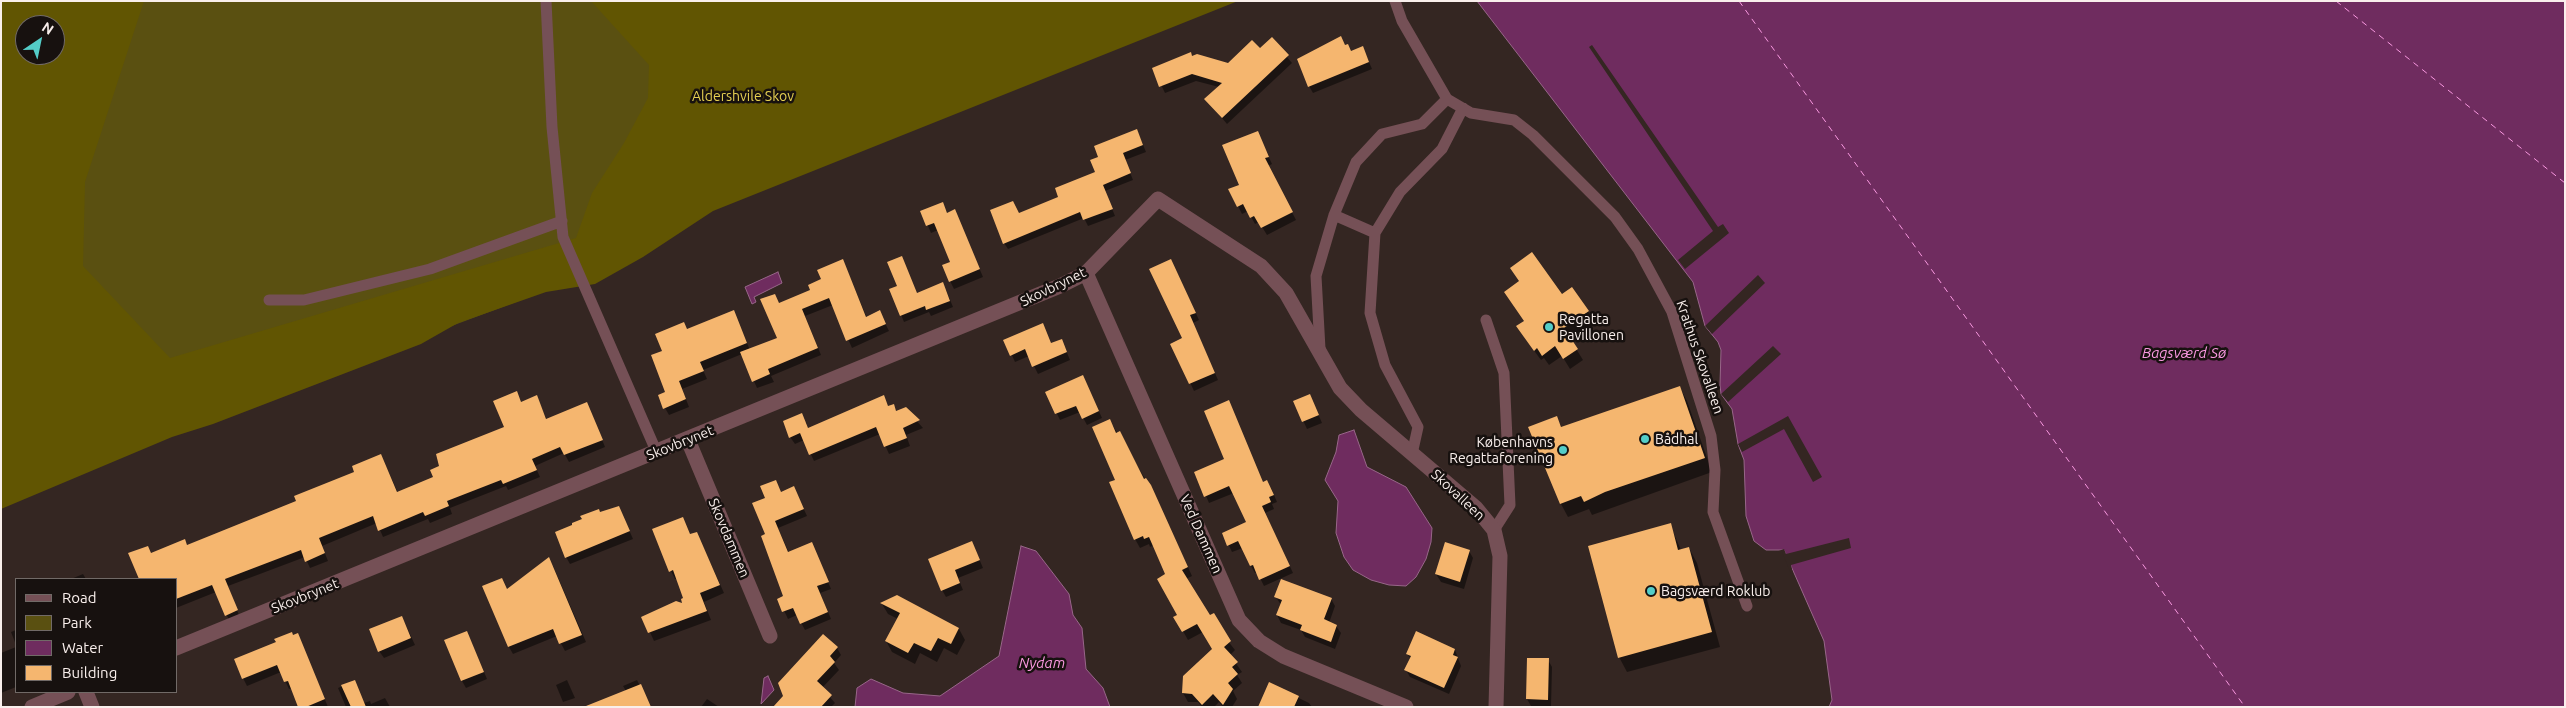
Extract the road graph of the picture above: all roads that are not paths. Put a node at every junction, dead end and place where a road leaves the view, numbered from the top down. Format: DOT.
graph roads {
  1 [pos="546,1"];
  2 [pos="1395,1"];
  3 [pos="1447,99"];
  4 [pos="1463,108"];
  5 [pos="1158,199"];
  6 [pos="1334,215"];
  7 [pos="562,220"];
  8 [pos="1376,233"];
  9 [pos="1086,274"];
  10 [pos="269,300"];
  11 [pos="1486,320"];
  12 [pos="1320,356"];
  13 [pos="688,440"];
  14 [pos="657,452"];
  15 [pos="1412,454"];
  16 [pos="1494,530"];
  17 [pos="1747,606"];
  18 [pos="770,636"];
  19 [pos="178,647"];
  20 [pos="66,693"];
  21 [pos="86,693"];
  22 [pos="32,707"];
  23 [pos="92,707"];
  24 [pos="1406,707"];
  25 [pos="1496,707"];
  1 -- 7 [label="lane"];
  2 -- 3 [label="lane"];
  3 -- 4 [label="lane, Krathus Skovalleen"];
  3 -- 6 [label="lane"];
  4 -- 8 [label="lane"];
  4 -- 17 [label="lane, Krathus Skovalleen"];
  5 -- 9 [label="street, Skovbrynet"];
  5 -- 12 [label="street, Skovalleen"];
  6 -- 8 [label="lane"];
  6 -- 12 [label="lane"];
  7 -- 10 [label="lane"];
  7 -- 14 [label="lane"];
  8 -- 15 [label="lane"];
  9 -- 13 [label="street, Skovbrynet"];
  9 -- 24 [label="street, Ved Dammen"];
  11 -- 16 [label="lane"];
  12 -- 15 [label="street, Skovalleen"];
  13 -- 14 [label="street, Skovbrynet"];
  13 -- 18 [label="street, Skovdammen"];
  14 -- 19 [label="street, Skovbrynet"];
  15 -- 16 [label="street, Skovalleen"];
  16 -- 25 [label="street, Skovalleen"];
  20 -- 22 [label="street"];
  21 -- 23 [label="street"];
}
